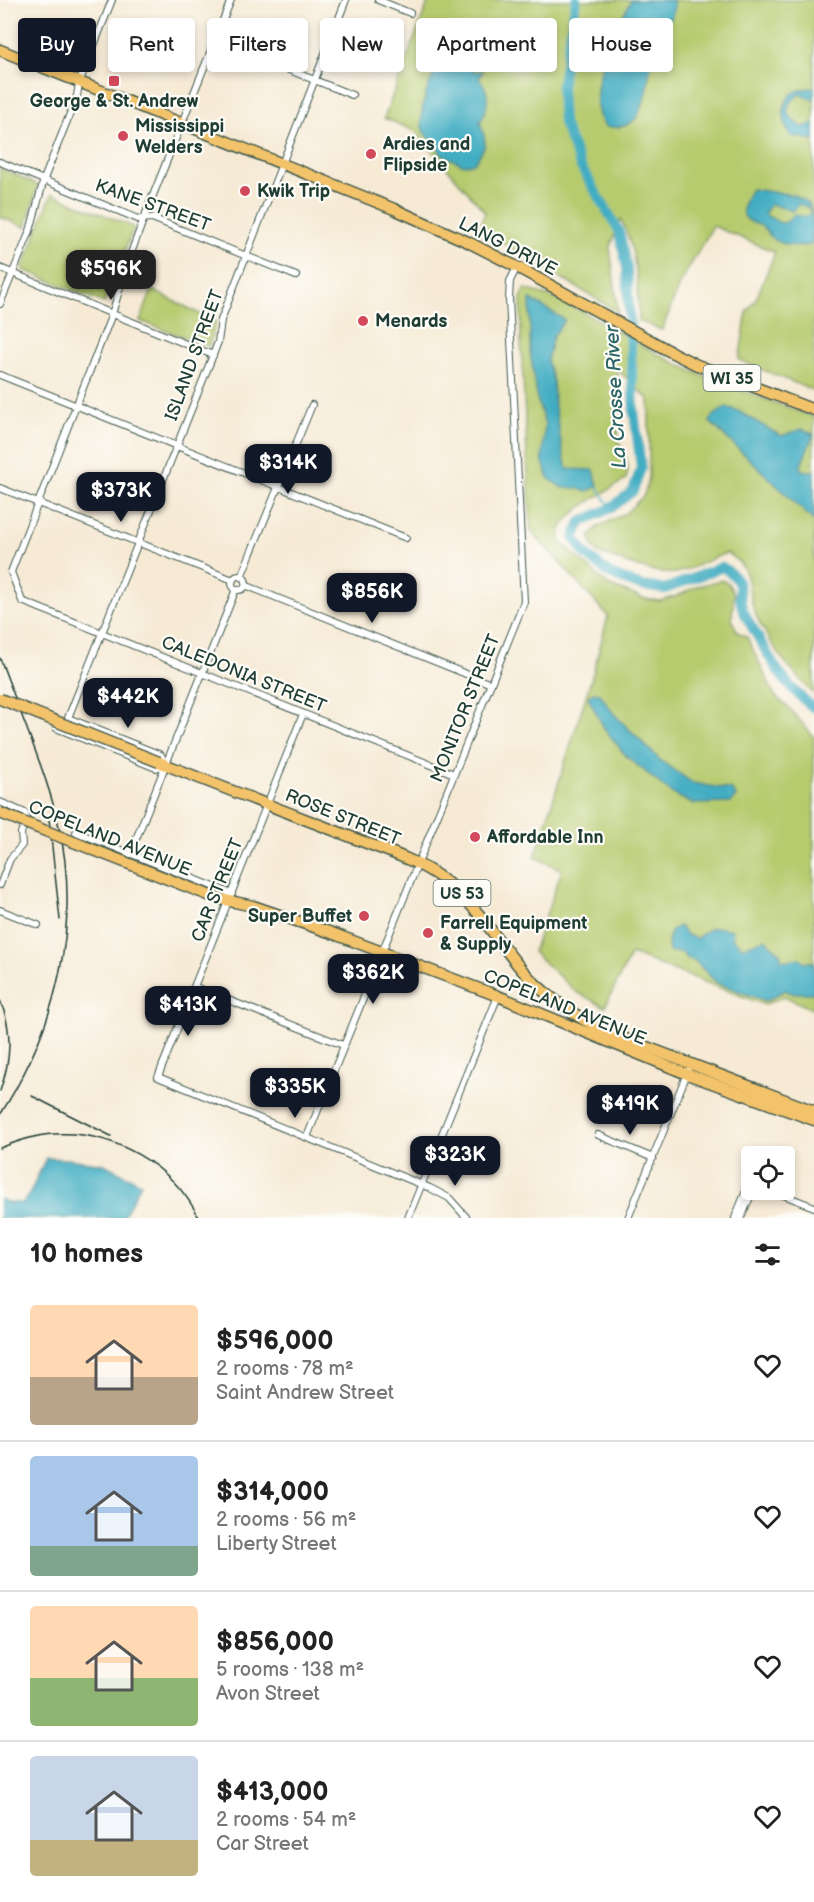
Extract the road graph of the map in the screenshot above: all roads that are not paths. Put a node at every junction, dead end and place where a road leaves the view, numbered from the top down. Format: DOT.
graph roads {
  1 [pos="112,0"];
  2 [pos="231,0"];
  3 [pos="346,0"];
  4 [pos="378,0"];
  5 [pos="410,13"];
  6 [pos="223,18"];
  7 [pos="0,50"];
  8 [pos="207,58"];
  9 [pos="295,72"];
  10 [pos="315,80"];
  11 [pos="79,83"];
  12 [pos="352,95"];
  13 [pos="182,123"];
  14 [pos="0,162"];
  15 [pos="281,164"];
  16 [pos="44,179"];
  17 [pos="144,218"];
  18 [pos="246,256"];
  19 [pos="517,267"];
  20 [pos="0,268"];
  21 [pos="13,274"];
  22 [pos="296,276"];
  23 [pos="0,304"];
  24 [pos="112,314"];
  25 [pos="213,355"];
  26 [pos="0,375"];
  27 [pos="76,405"];
  28 [pos="312,405"];
  29 [pos="814,410"];
  30 [pos="177,445"];
  31 [pos="278,486"];
  32 [pos="0,488"];
  33 [pos="38,502"];
  34 [pos="406,538"];
  35 [pos="138,542"];
  36 [pos="241,577"];
  37 [pos="233,580"];
  38 [pos="245,585"];
  39 [pos="236,589"];
  40 [pos="102,634"];
  41 [pos="203,674"];
  42 [pos="491,684"];
  43 [pos="0,699"];
  44 [pos="303,714"];
  45 [pos="56,728"];
  46 [pos="163,763"];
  47 [pos="454,774"];
  48 [pos="0,802"];
  49 [pos="267,804"];
  50 [pos="0,813"];
  51 [pos="76,832"];
  52 [pos="130,854"];
  53 [pos="417,864"];
  54 [pos="0,885"];
  55 [pos="230,898"];
  56 [pos="0,910"];
  57 [pos="38,925"];
  58 [pos="381,952"];
  59 [pos="195,987"];
  60 [pos="498,996"];
  61 [pos="625,1038"];
  62 [pos="343,1046"];
  63 [pos="689,1069"];
  64 [pos="814,1111"];
  65 [pos="814,1120"];
  66 [pos="597,1136"];
  67 [pos="306,1137"];
  68 [pos="653,1158"];
  69 [pos="422,1184"];
  70 [pos="795,1199"];
  71 [pos="743,1200"];
  72 [pos="749,1200"];
  73 [pos="814,1207"];
  74 [pos="408,1218"];
  75 [pos="467,1218"];
  76 [pos="628,1218"];
  77 [pos="735,1218"];
  78 [pos="741,1218"];
  1 -- 11 [label="street"];
  2 -- 6 [label="street"];
  3 -- 10 [label="street, ISLAND STREET"];
  4 -- 5 [label="street"];
  7 -- 11 [label="main road, WI 35"];
  8 -- 13 [label="street"];
  9 -- 10 [label="street"];
  10 -- 12 [label="street"];
  10 -- 15 [label="street, ISLAND STREET"];
  11 -- 13 [label="main road, WI 35"];
  11 -- 16 [label="street"];
  13 -- 15 [label="main road, LANG DRIVE / WI 35"];
  13 -- 17 [label="street"];
  14 -- 16 [label="street, KANE STREET"];
  15 -- 18 [label="street, ISLAND STREET"];
  15 -- 19 [label="main road, LANG DRIVE / WI 35"];
  16 -- 17 [label="street, KANE STREET"];
  16 -- 21 [label="street"];
  17 -- 18 [label="street, KANE STREET"];
  17 -- 24 [label="street"];
  18 -- 22 [label="street, KANE STREET"];
  18 -- 25 [label="street, ISLAND STREET"];
  19 -- 29 [label="main road, LANG DRIVE / WI 35"];
  19 -- 42 [label="street, MONITOR STREET"];
  20 -- 21 [label="street"];
  21 -- 23 [label="street"];
  21 -- 24 [label="street"];
  24 -- 25 [label="street"];
  24 -- 27 [label="street"];
  25 -- 30 [label="street, ISLAND STREET"];
  26 -- 27 [label="street"];
  27 -- 30 [label="street"];
  27 -- 33 [label="street"];
  28 -- 31 [label="street"];
  30 -- 31 [label="street"];
  30 -- 35 [label="street, ISLAND STREET"];
  31 -- 34 [label="street"];
  31 -- 36 [label="street"];
  32 -- 33 [label="street"];
  33 -- 35 [label="street"];
  33 -- 40 [label="street, CALEDONIA STREET"];
  35 -- 37 [label="street"];
  35 -- 40 [label="street, ISLAND STREET"];
  36 -- 37 [label="street"];
  36 -- 38 [label="street"];
  37 -- 39 [label="street"];
  38 -- 39 [label="street"];
  38 -- 42 [label="street"];
  39 -- 41 [label="street"];
  40 -- 41 [label="street, CALEDONIA STREET"];
  40 -- 46 [label="street, ISLAND STREET"];
  41 -- 44 [label="street, CALEDONIA STREET"];
  41 -- 46 [label="street"];
  42 -- 47 [label="street, MONITOR STREET"];
  43 -- 46 [label="main road, ROSE STREET / US 53, bridge"];
  44 -- 47 [label="street, CALEDONIA STREET"];
  44 -- 49 [label="street, CAR STREET"];
  45 -- 46 [label="street"];
  46 -- 49 [label="main road, ROSE STREET / US 53"];
  46 -- 52 [label="street"];
  47 -- 53 [label="street, MONITOR STREET"];
  48 -- 54 [label="street"];
  49 -- 53 [label="main road, ROSE STREET / US 53"];
  49 -- 55 [label="street, CAR STREET"];
  50 -- 55 [label="main road, COPELAND AVENUE / US 53, bridge"];
  51 -- 52 [label="street"];
  52 -- 55 [label="street"];
  53 -- 58 [label="street, MONITOR STREET"];
  53 -- 61 [label="main road, ROSE STREET / US 53"];
  55 -- 58 [label="main road, COPELAND AVENUE / US 53"];
  55 -- 59 [label="street, CAR STREET"];
  56 -- 57 [label="street"];
  58 -- 60 [label="main road, COPELAND AVENUE / US 53"];
  58 -- 62 [label="street, MONITOR STREET"];
  59 -- 62 [label="street"];
  59 -- 67 [label="street, CAR STREET"];
  60 -- 63 [label="main road, COPELAND AVENUE / US 53"];
  60 -- 69 [label="street"];
  61 -- 63 [label="main road, COPELAND AVENUE / US 53"];
  62 -- 67 [label="street, MONITOR STREET"];
  63 -- 64 [label="main road, COPELAND AVENUE / US 53"];
  63 -- 65 [label="main road, COPELAND AVENUE / US 53"];
  63 -- 68 [label="street"];
  66 -- 68 [label="street"];
  67 -- 69 [label="street"];
  68 -- 76 [label="street"];
  69 -- 74 [label="street"];
  69 -- 75 [label="street"];
  70 -- 73 [label="street"];
  71 -- 77 [label="street"];
  72 -- 78 [label="street"];
}
